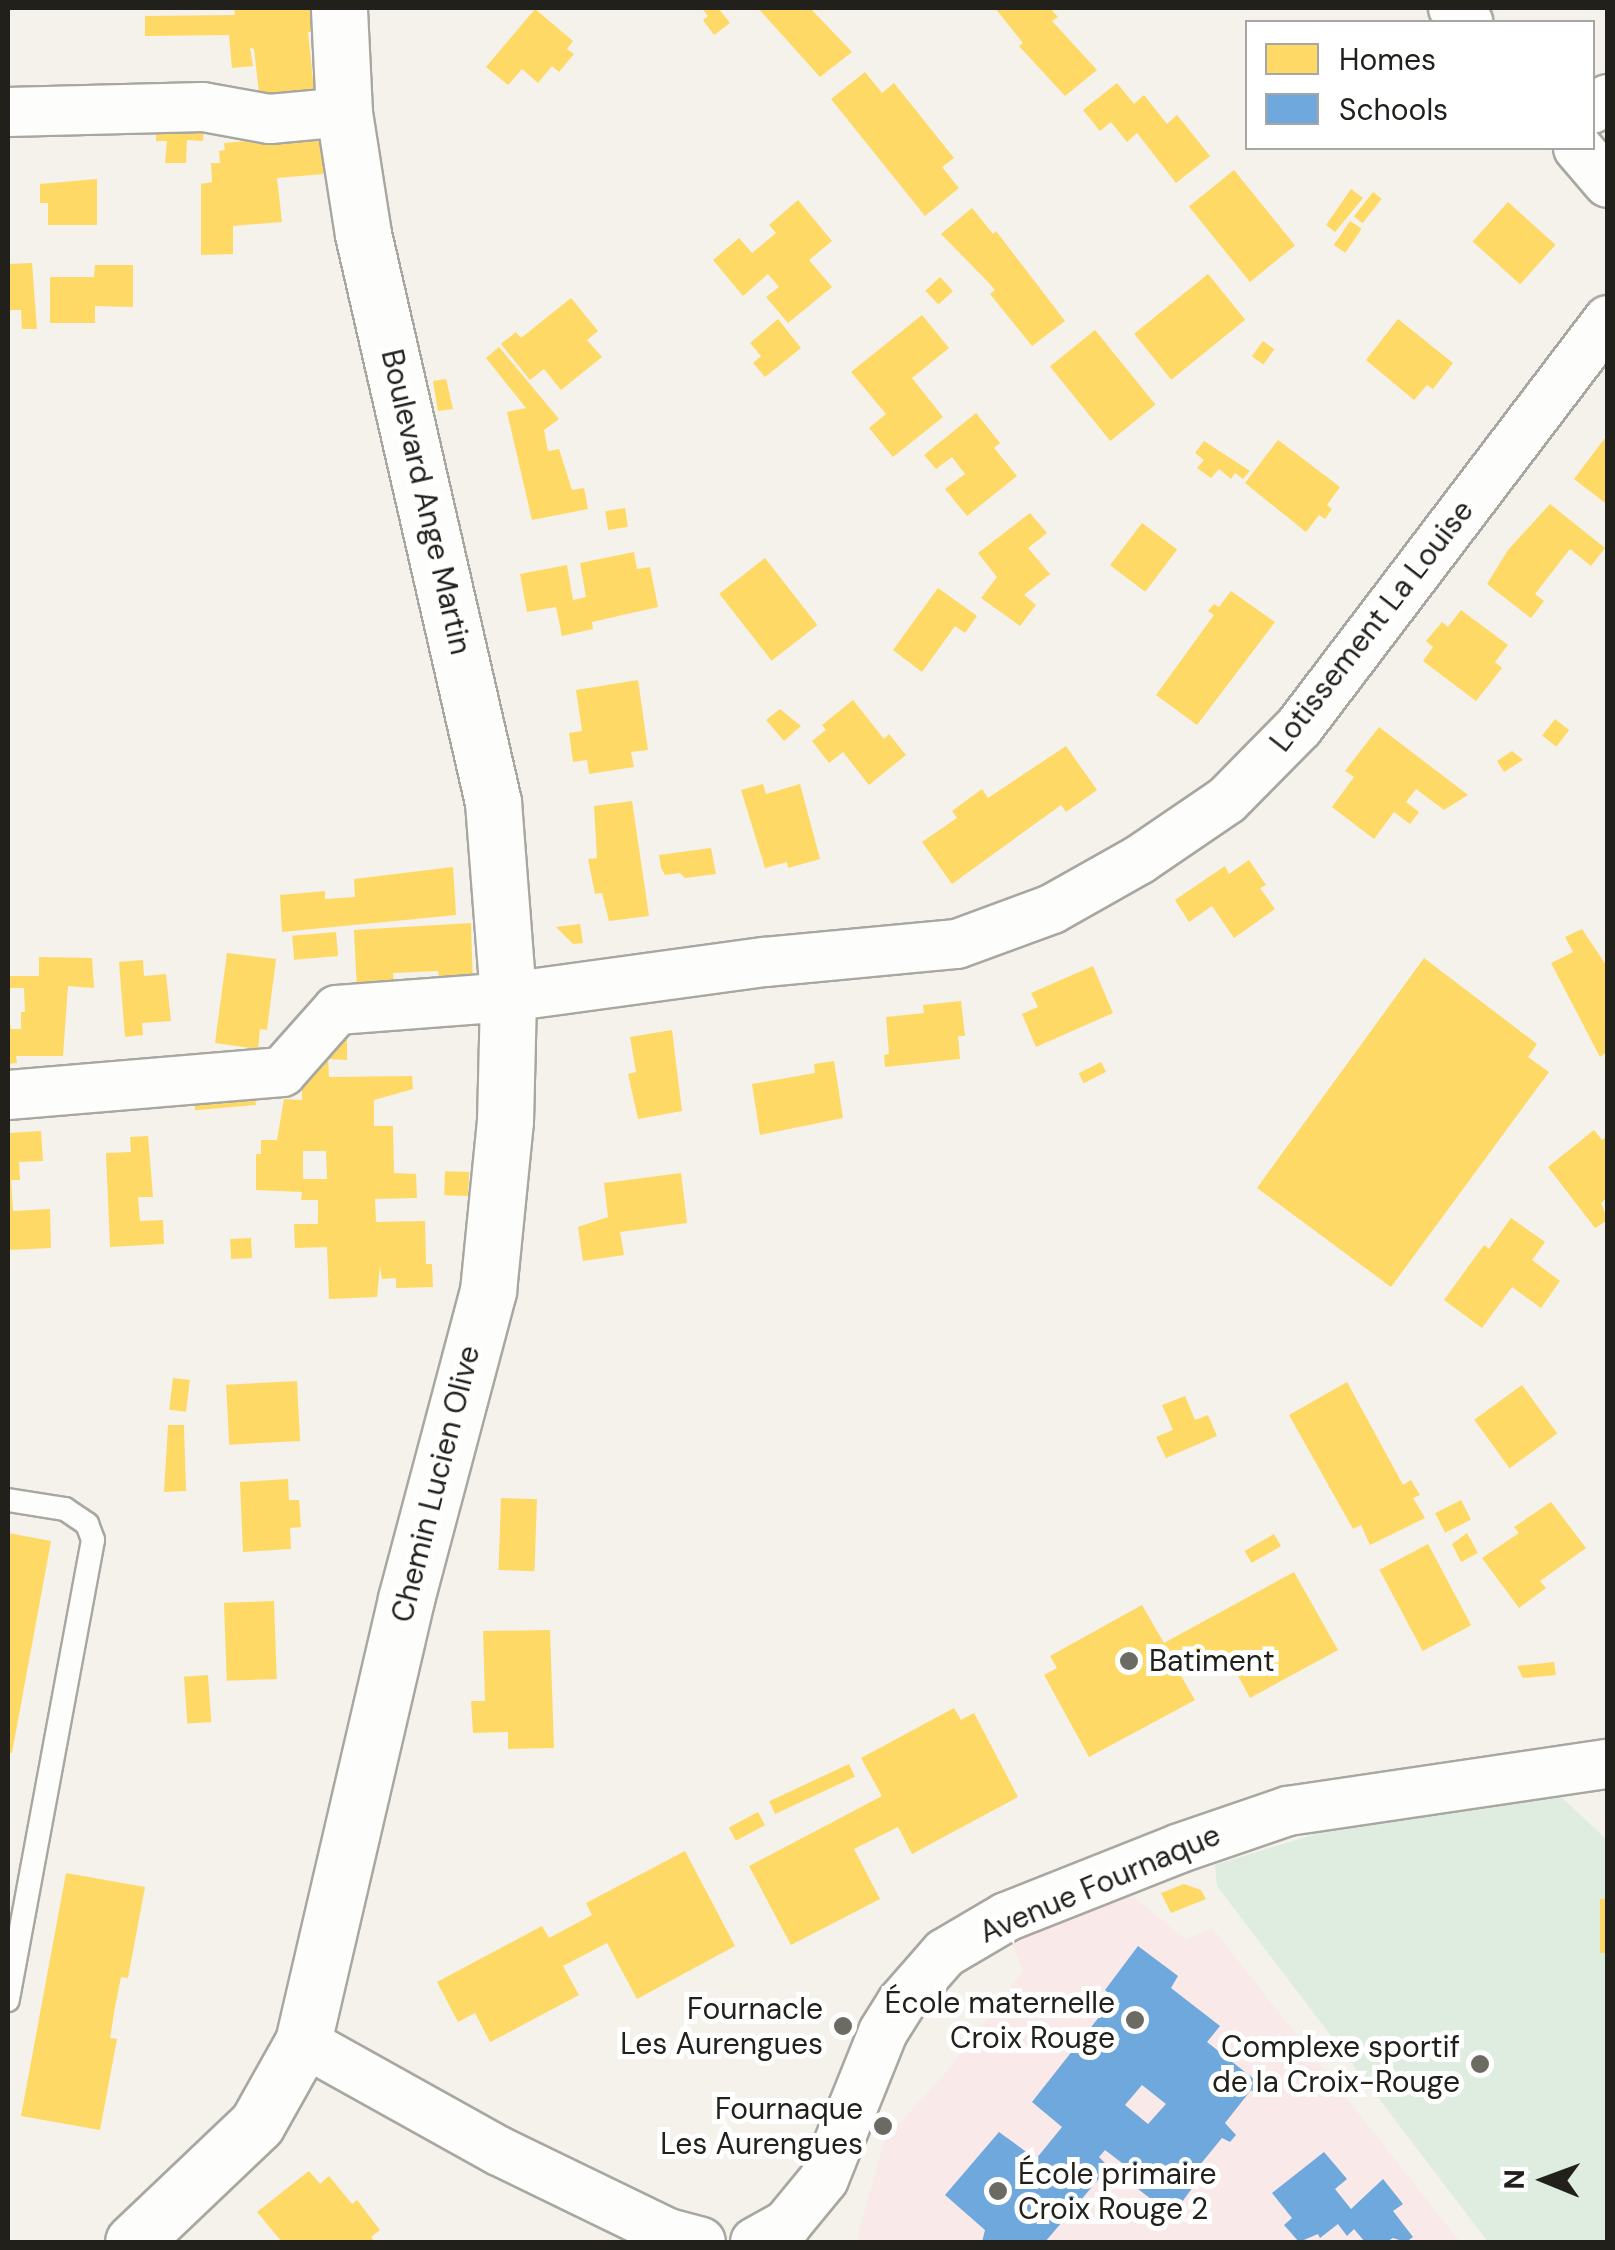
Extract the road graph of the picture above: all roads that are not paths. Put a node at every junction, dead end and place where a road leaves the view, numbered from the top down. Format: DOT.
graph roads {
  1 [pos="339,8"];
  2 [pos="8,112"];
  3 [pos="344,112"];
  4 [pos="1580,150"];
  5 [pos="1608,183"];
  6 [pos="1608,320"];
  7 [pos="508,997"];
  8 [pos="8,1096"];
  9 [pos="8,1500"];
  10 [pos="1608,1764"];
  11 [pos="8,2000"];
  12 [pos="304,2042"];
  13 [pos="133,2242"];
  14 [pos="701,2242"];
  15 [pos="755,2242"];
  1 -- 3 [label="street, Boulevard Ange Martin"];
  2 -- 3 [label="street"];
  3 -- 7 [label="street, Boulevard Ange Martin"];
  4 -- 5 [label="street"];
  6 -- 7 [label="street, Lotissement La Louise"];
  7 -- 8 [label="street, Lotissement La Louise"];
  7 -- 12 [label="street, Chemin Lucien Olive"];
  9 -- 11 [label="lane"];
  10 -- 15 [label="street, Avenue Fournaque"];
  12 -- 13 [label="street, Chemin Lucien Olive"];
  12 -- 14 [label="street"];
}
